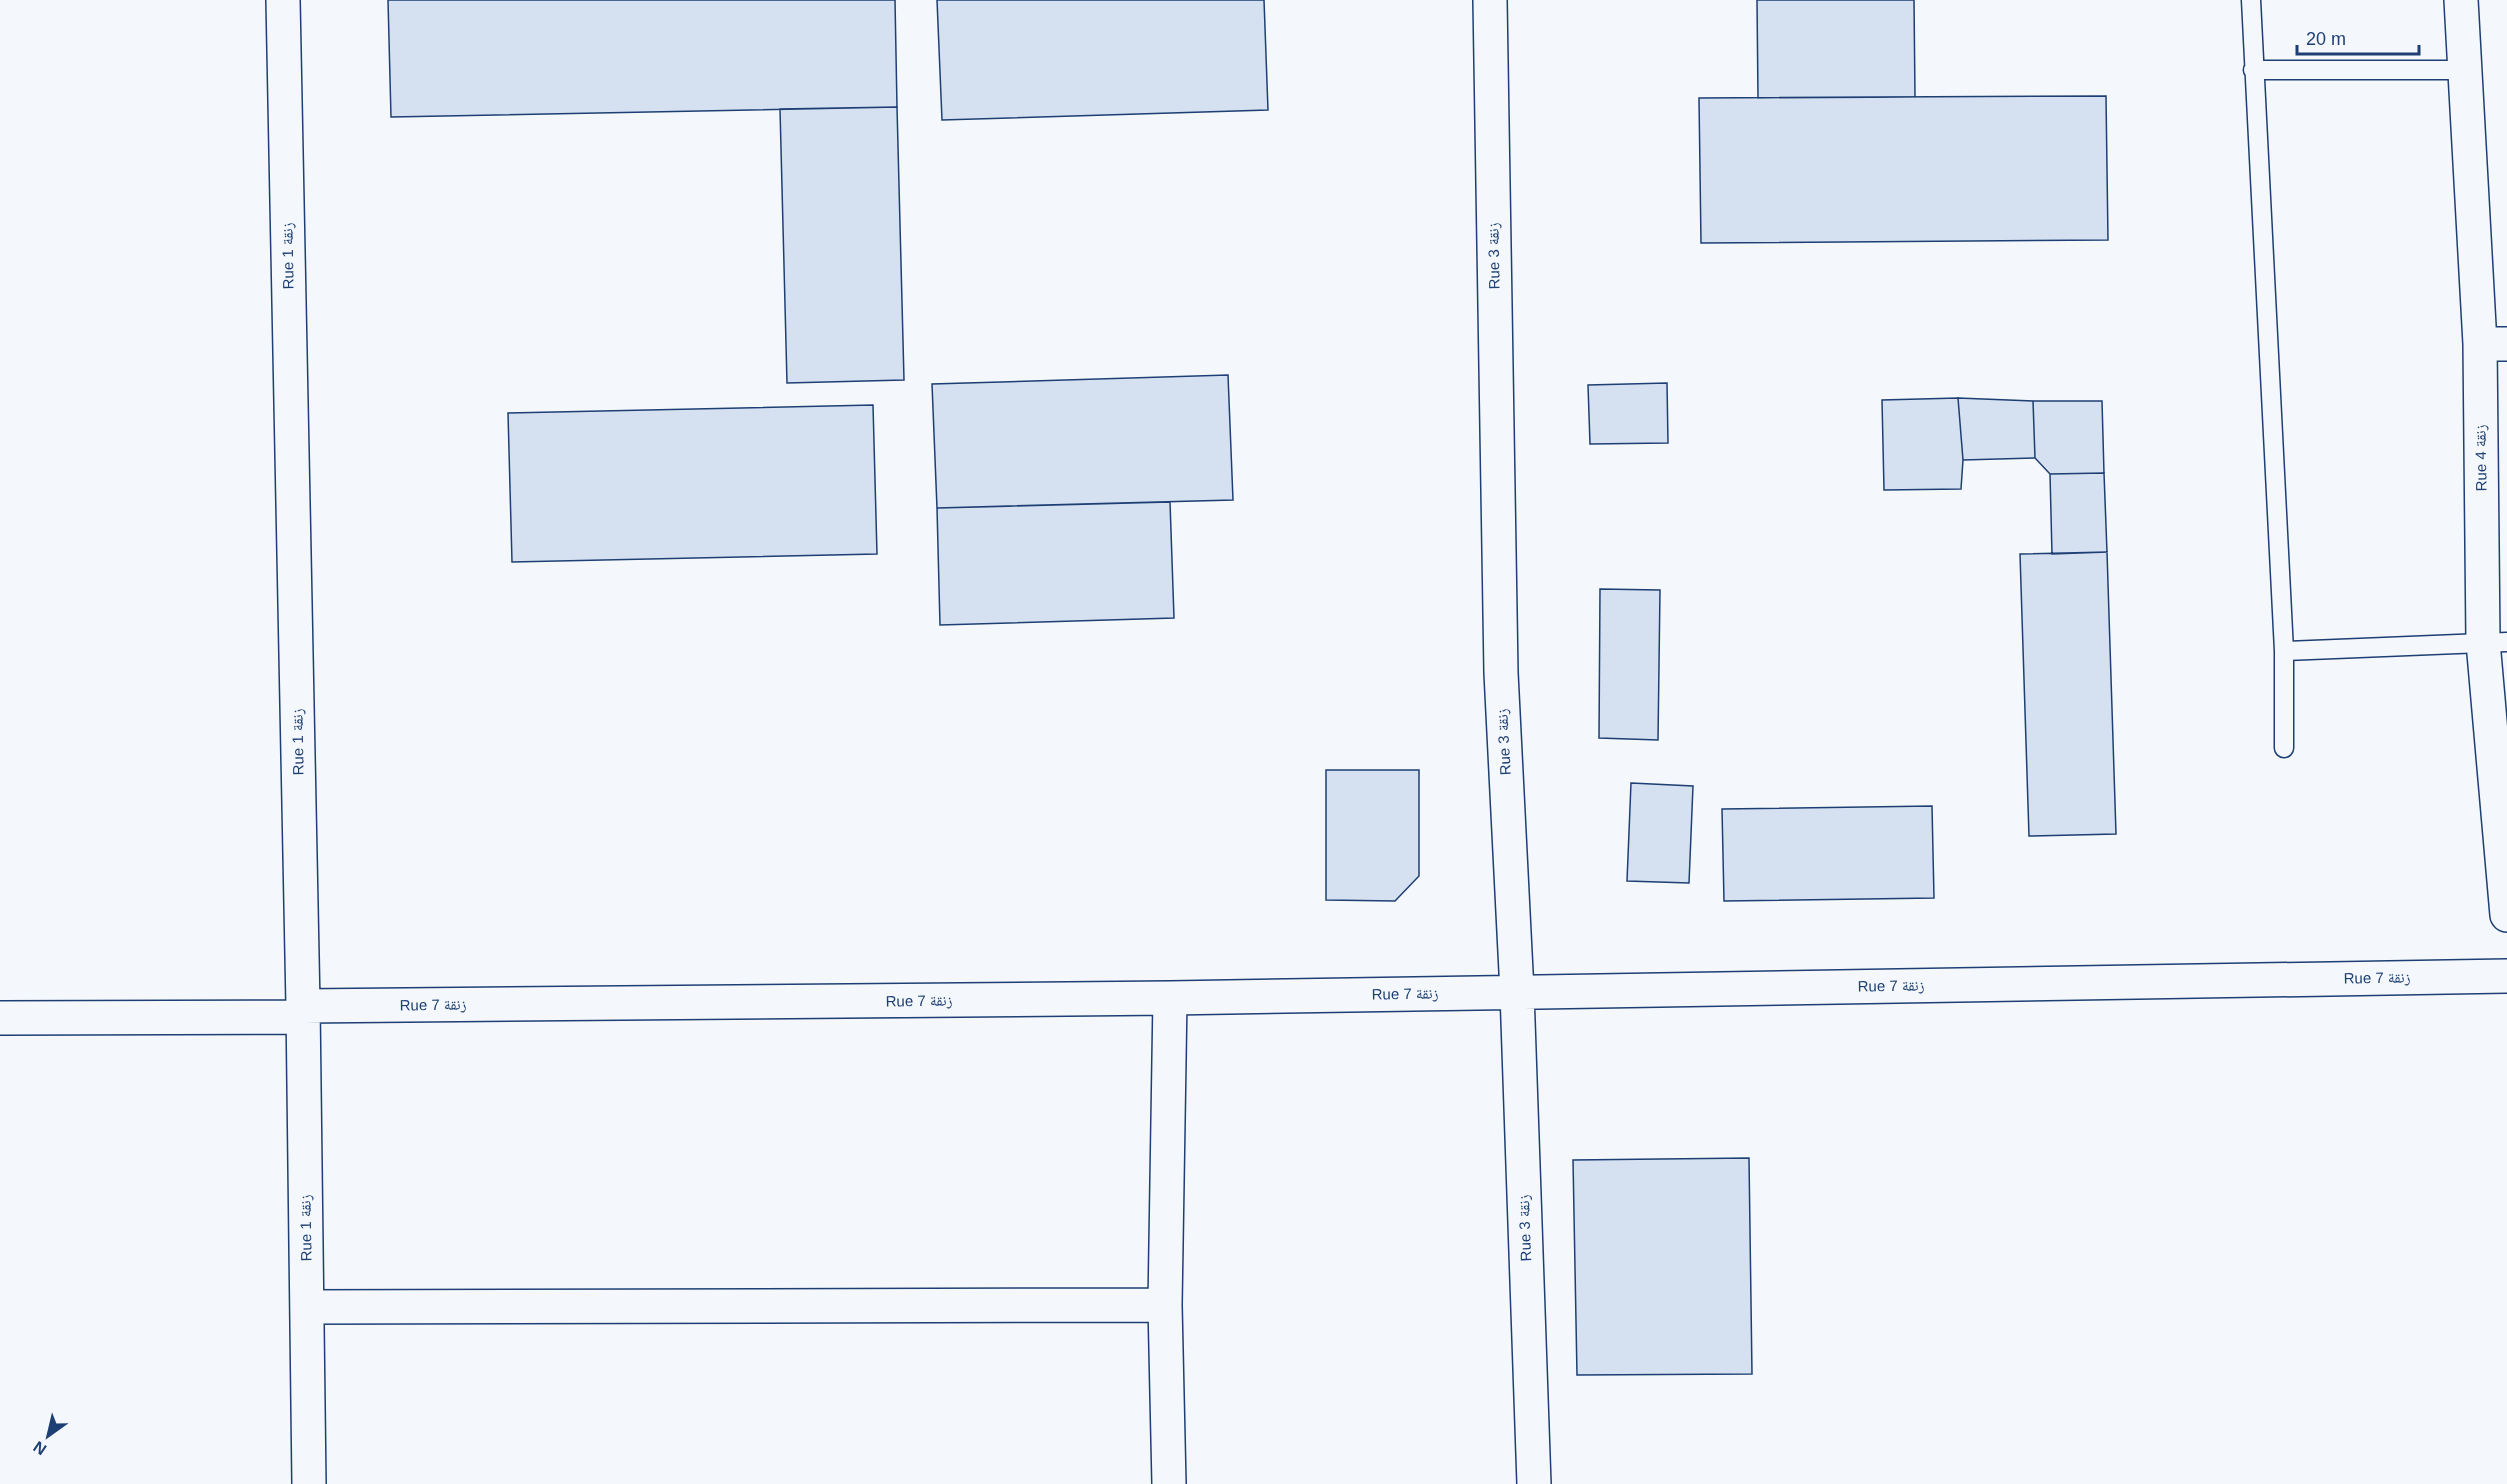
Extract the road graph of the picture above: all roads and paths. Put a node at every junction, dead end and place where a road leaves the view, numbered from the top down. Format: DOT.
graph roads {
  1 [pos="283,0"];
  2 [pos="1490,0"];
  3 [pos="2251,0"];
  4 [pos="2461,0"];
  5 [pos="2253,70"];
  6 [pos="2464,70"];
  7 [pos="2493,344"];
  8 [pos="2495,642"];
  9 [pos="2284,651"];
  10 [pos="2284,748"];
  11 [pos="2507,915"];
  12 [pos="2507,976"];
  13 [pos="1517,992"];
  14 [pos="1170,998"];
  15 [pos="303,1011"];
  16 [pos="0,1018"];
  17 [pos="1165,1305"];
  18 [pos="307,1307"];
  19 [pos="309,1484"];
  20 [pos="1169,1484"];
  21 [pos="1534,1484"];
  1 -- 15 [label="street, Rue 1 زنقة"];
  2 -- 13 [label="street, Rue 3 زنقة"];
  3 -- 5 [label="lane"];
  4 -- 6 [label="street, Rue 4 زنقة"];
  5 -- 6 [label="lane"];
  5 -- 9 [label="lane"];
  6 -- 7 [label="street, Rue 4 زنقة"];
  7 -- 8 [label="street, Rue 4 زنقة"];
  8 -- 9 [label="lane"];
  8 -- 11 [label="street, Rue 4 زنقة"];
  9 -- 10 [label="lane"];
  12 -- 13 [label="street, Rue 7 زنقة"];
  13 -- 14 [label="street, Rue 7 زنقة"];
  13 -- 21 [label="street, Rue 3 زنقة"];
  14 -- 15 [label="street, Rue 7 زنقة"];
  14 -- 17 [label="street"];
  15 -- 16 [label="street, Rue 7 زنقة"];
  15 -- 18 [label="street, Rue 1 زنقة"];
  17 -- 18 [label="street"];
  17 -- 20 [label="street"];
  18 -- 19 [label="street, Rue 1 زنقة"];
}
